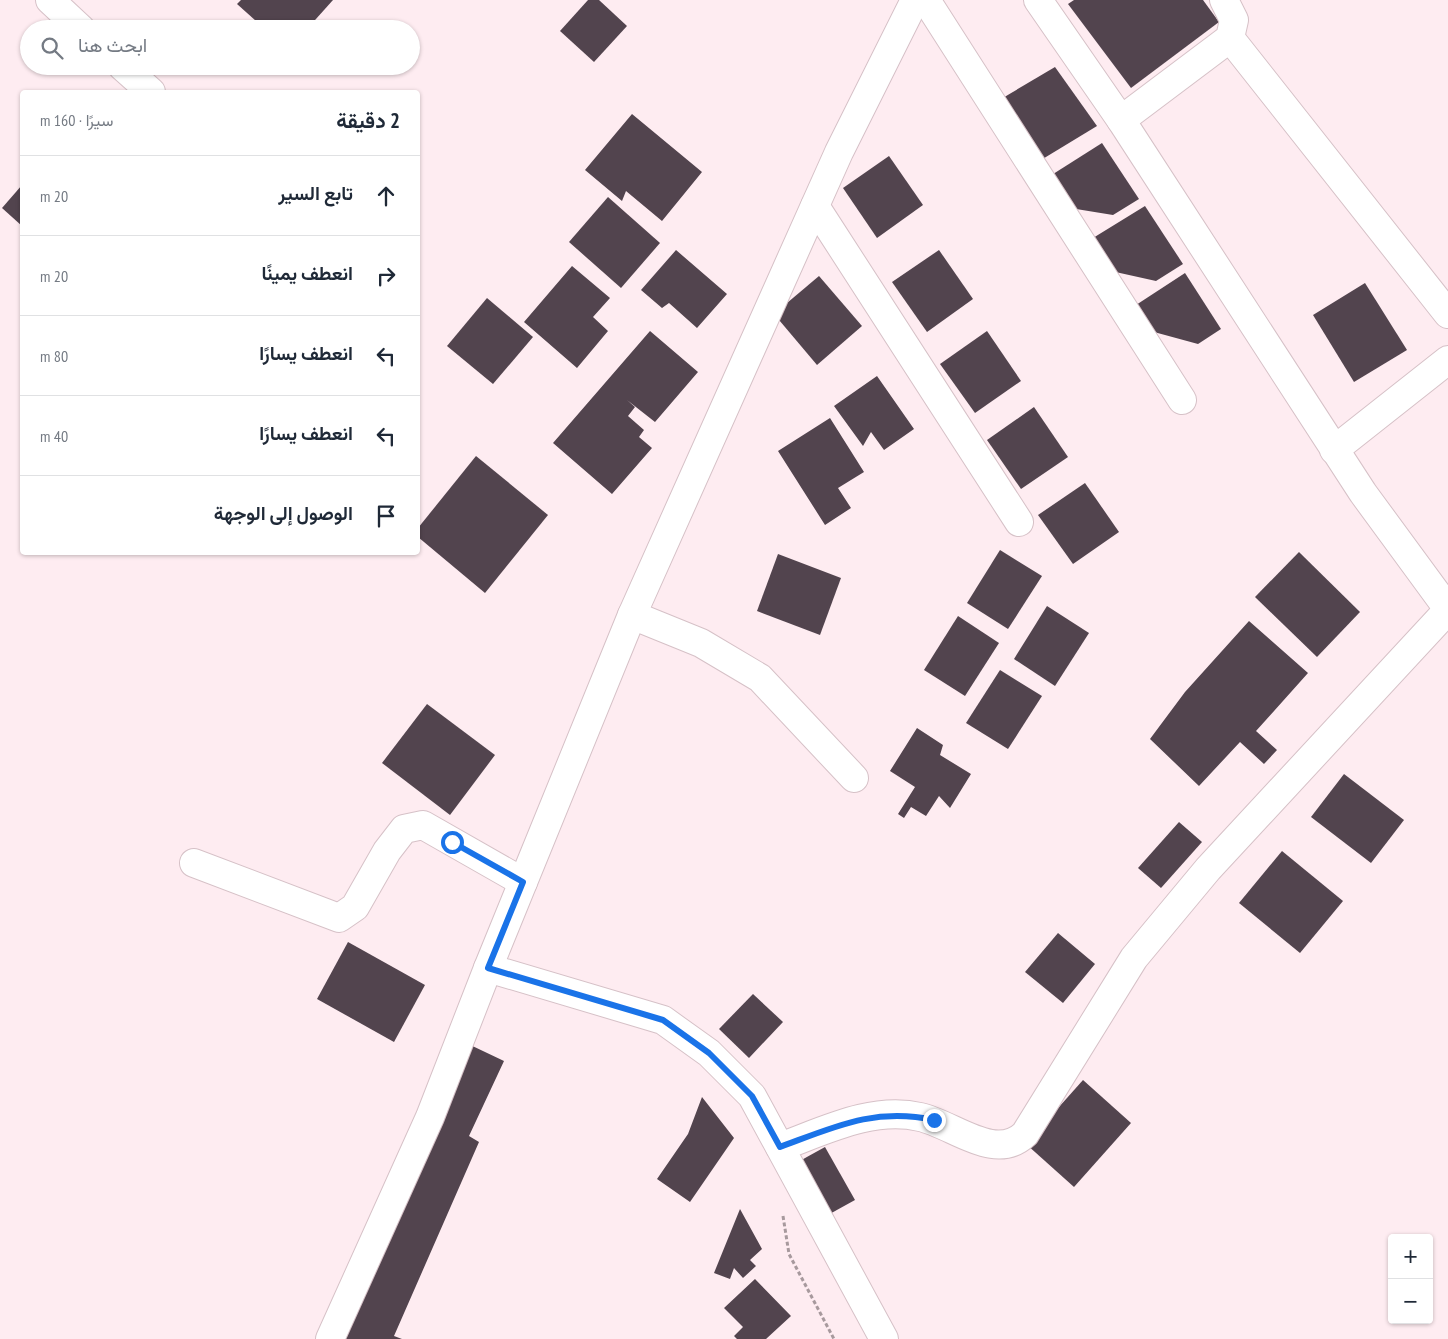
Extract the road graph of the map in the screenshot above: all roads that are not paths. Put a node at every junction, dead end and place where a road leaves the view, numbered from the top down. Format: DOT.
graph roads {
  1 [pos="50,0"];
  2 [pos="915,0"];
  3 [pos="926,0"];
  4 [pos="1038,0"];
  5 [pos="1224,0"];
  6 [pos="71,20"];
  7 [pos="1230,38"];
  8 [pos="132,75"];
  9 [pos="149,90"];
  10 [pos="1121,120"];
  11 [pos="815,206"];
  12 [pos="1448,314"];
  13 [pos="1448,360"];
  14 [pos="1182,400"];
  15 [pos="1334,450"];
  16 [pos="1019,522"];
  17 [pos="1448,609"];
  18 [pos="632,615"];
  19 [pos="854,778"];
  20 [pos="194,863"];
  21 [pos="523,882"];
  22 [pos="488,968"];
  23 [pos="780,1147"];
  24 [pos="330,1339"];
  25 [pos="884,1339"];
  1 -- 6 [label="street"];
  2 -- 11 [label="street"];
  3 -- 14 [label="street"];
  4 -- 10 [label="street"];
  5 -- 7 [label="street"];
  7 -- 10 [label="street"];
  7 -- 12 [label="street"];
  8 -- 9 [label="street"];
  10 -- 15 [label="street"];
  11 -- 16 [label="street"];
  11 -- 18 [label="street"];
  13 -- 15 [label="street"];
  15 -- 17 [label="street"];
  17 -- 23 [label="street"];
  18 -- 19 [label="street"];
  18 -- 21 [label="street"];
  20 -- 21 [label="street"];
  21 -- 22 [label="street"];
  22 -- 23 [label="street"];
  22 -- 24 [label="street"];
  23 -- 25 [label="street"];
}
